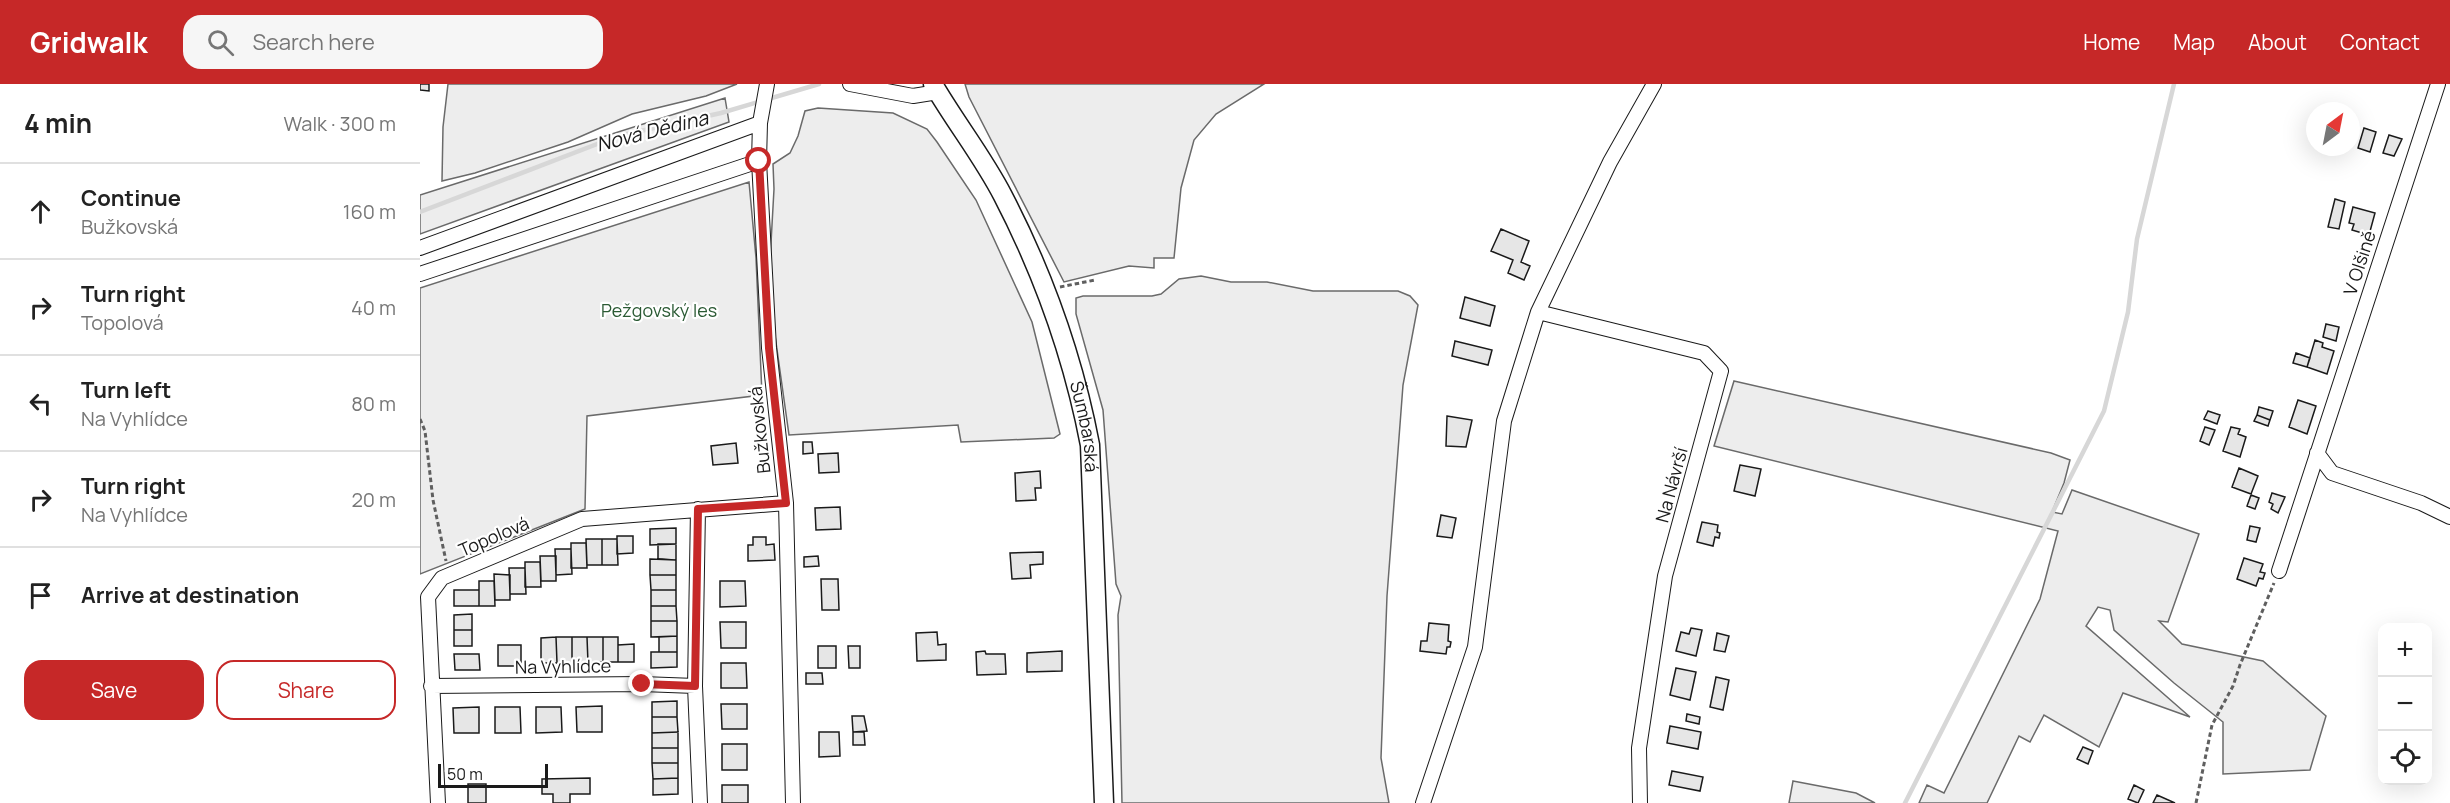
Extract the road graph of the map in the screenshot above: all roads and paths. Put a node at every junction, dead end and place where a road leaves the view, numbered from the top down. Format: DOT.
graph roads {
  1 [pos="767,84"];
  2 [pos="850,84"];
  3 [pos="1654,84"];
  4 [pos="2438,84"];
  5 [pos="935,88"];
  6 [pos="760,123"];
  7 [pos="759,161"];
  8 [pos="420,248"];
  9 [pos="420,274"];
  10 [pos="1095,280"];
  11 [pos="1047,292"];
  12 [pos="1538,312"];
  13 [pos="420,418"];
  14 [pos="2317,453"];
  15 [pos="786,503"];
  16 [pos="698,509"];
  17 [pos="2450,517"];
  18 [pos="2279,572"];
  19 [pos="442,578"];
  20 [pos="424,633"];
  21 [pos="431,686"];
  22 [pos="695,686"];
  23 [pos="438,803"];
  24 [pos="700,803"];
  25 [pos="793,803"];
  26 [pos="1104,803"];
  27 [pos="1423,803"];
  28 [pos="1640,803"];
  29 [pos="2196,803"];
  1 -- 6 [label="street, Bužkovská"];
  2 -- 5 [label="street"];
  3 -- 12 [label="street"];
  4 -- 14 [label="street, V Olšině"];
  5 -- 11 [label="street, Šumbarská"];
  6 -- 7 [label="street, Bužkovská"];
  6 -- 8 [label="street"];
  7 -- 9 [label="street"];
  7 -- 15 [label="street, Bužkovská"];
  10 -- 11 [label="path"];
  11 -- 26 [label="street, Šumbarská"];
  12 -- 27 [label="street"];
  12 -- 28 [label="street, Na Návrší"];
  13 -- 19 [label="path"];
  14 -- 17 [label="street"];
  14 -- 18 [label="street, V Olšině"];
  15 -- 16 [label="street, Topolová"];
  15 -- 25 [label="street, Bužkovská"];
  16 -- 19 [label="street, Topolová"];
  16 -- 22 [label="street"];
  18 -- 29 [label="path"];
  19 -- 20 [label="street"];
  20 -- 21 [label="street"];
  21 -- 22 [label="street, Na Vyhlídce"];
  21 -- 23 [label="street"];
  22 -- 24 [label="street"];
}
